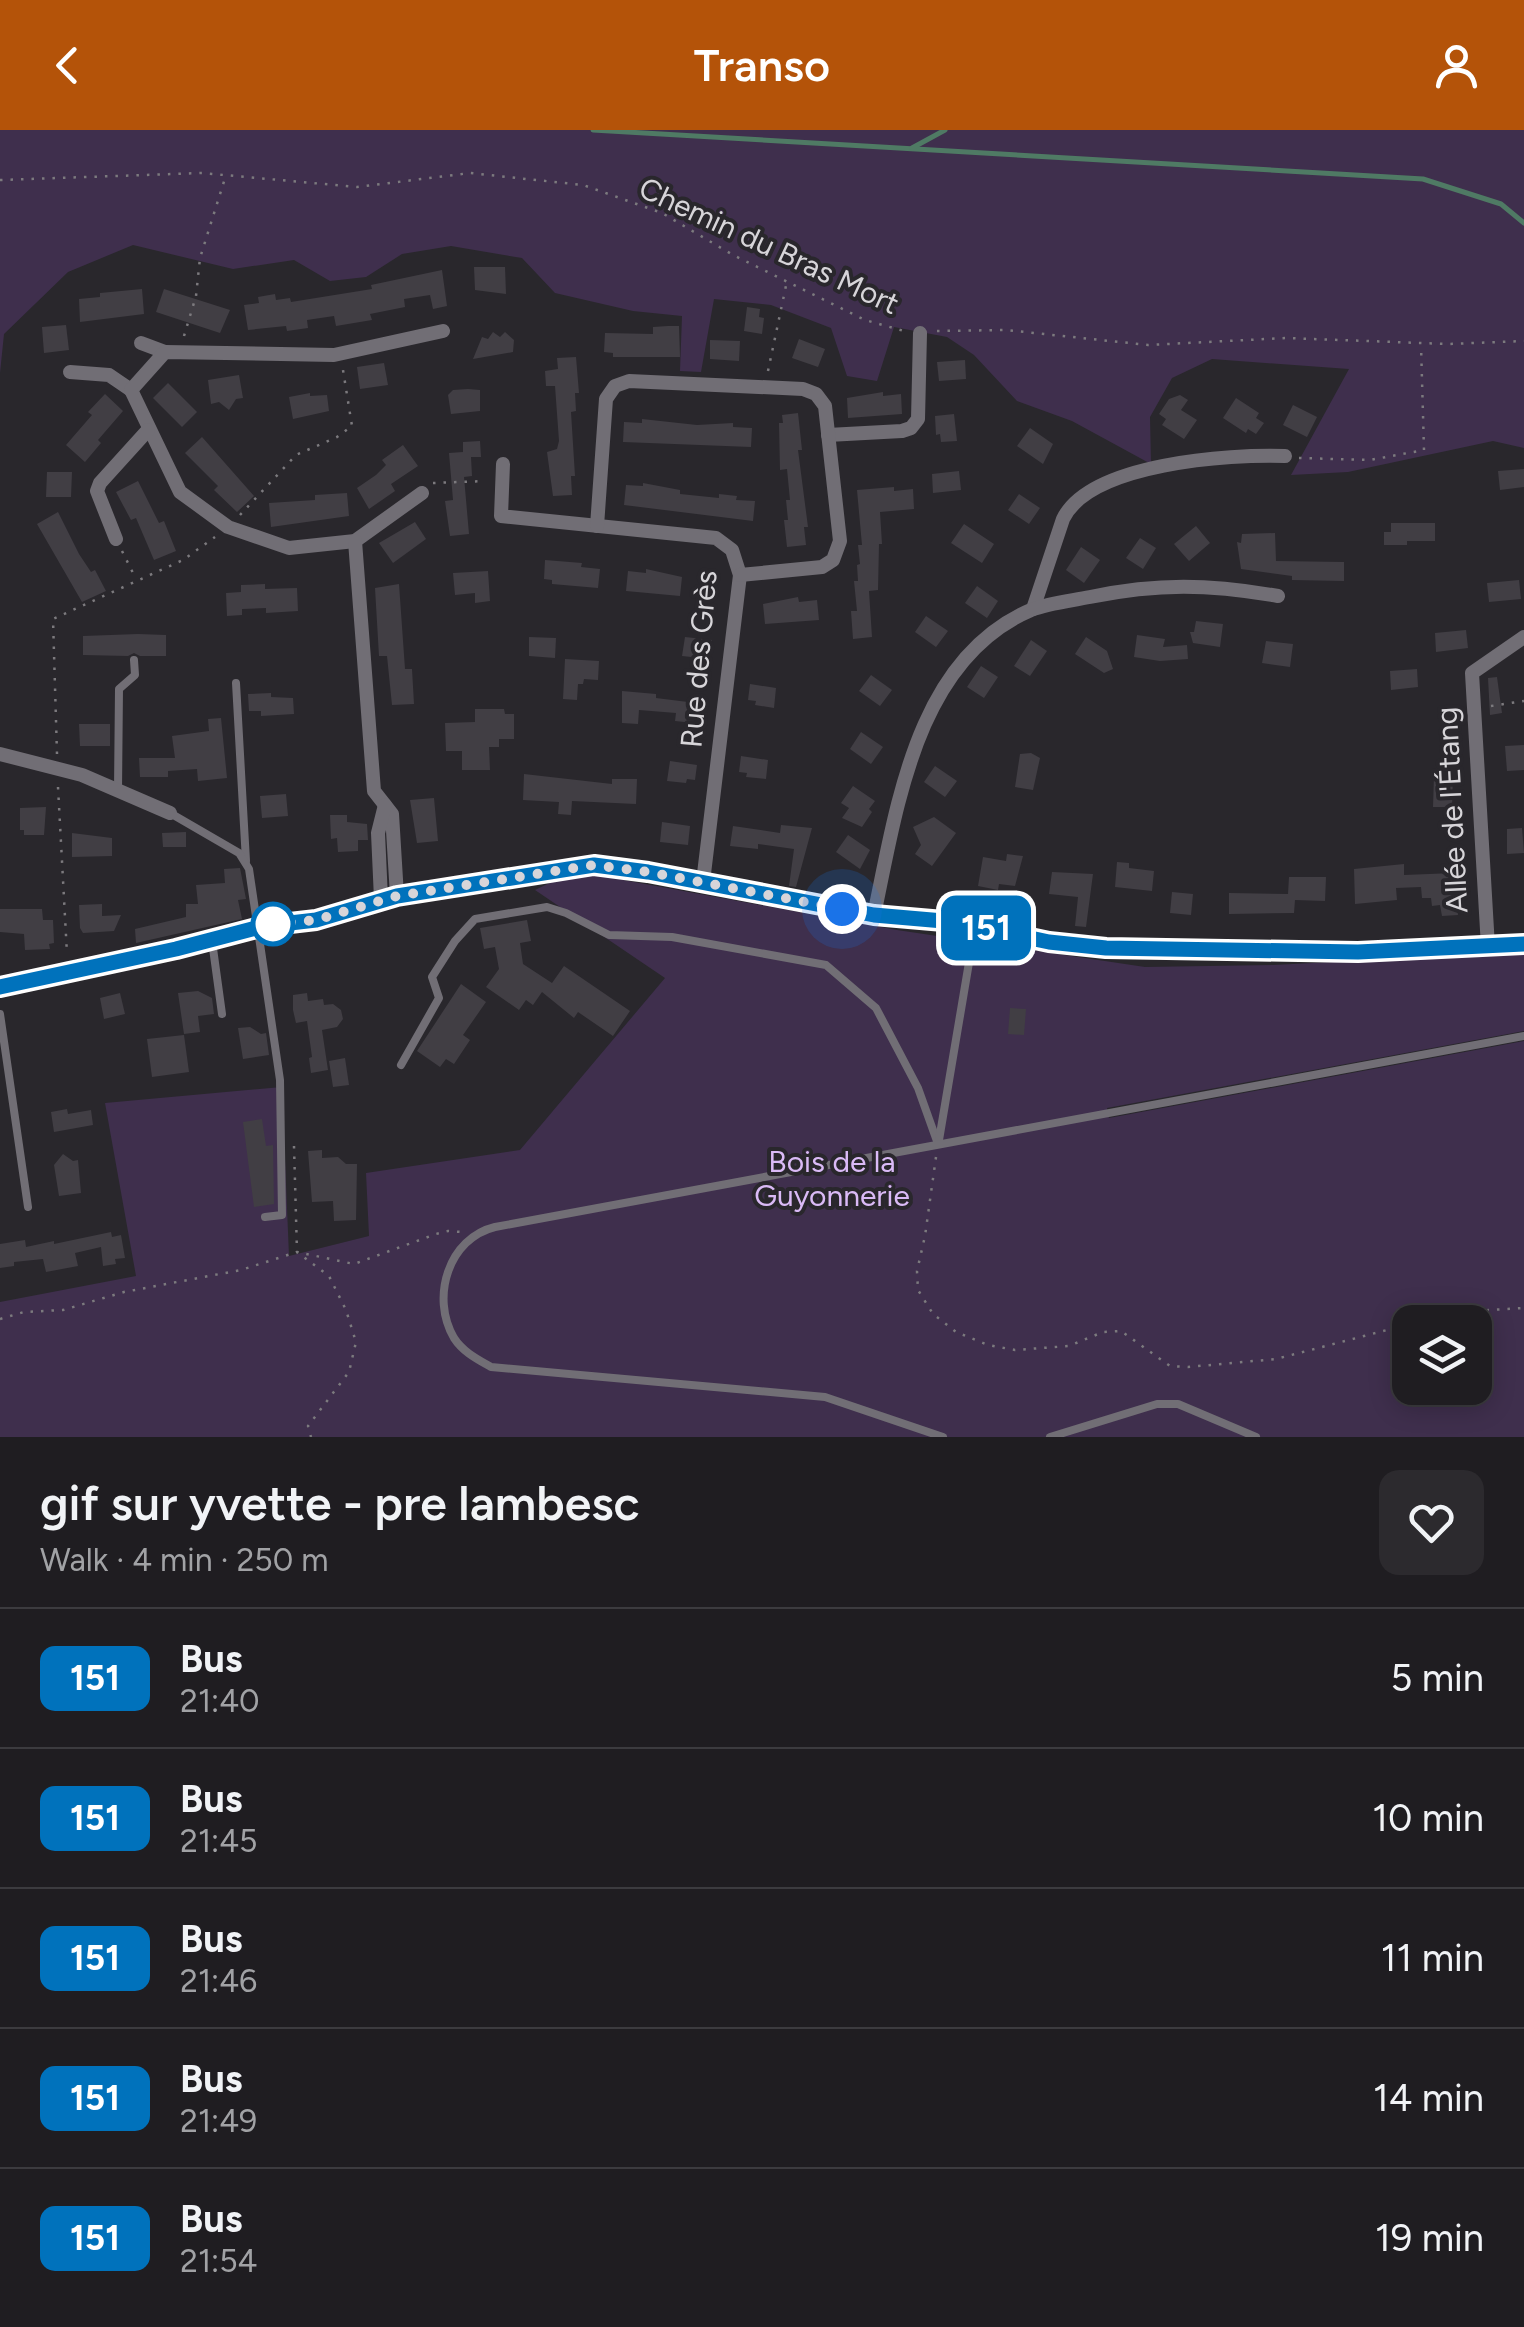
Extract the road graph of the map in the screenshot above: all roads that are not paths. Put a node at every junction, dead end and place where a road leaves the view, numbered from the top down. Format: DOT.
graph roads {
  1 [pos="443,331"];
  2 [pos="920,332"];
  3 [pos="141,343"];
  4 [pos="172,351"];
  5 [pos="70,372"];
  6 [pos="131,390"];
  7 [pos="148,430"];
  8 [pos="828,435"];
  9 [pos="1286,456"];
  10 [pos="504,464"];
  11 [pos="422,493"];
  12 [pos="597,526"];
  13 [pos="116,540"];
  14 [pos="355,541"];
  15 [pos="740,575"];
  16 [pos="1278,596"];
  17 [pos="1032,609"];
  18 [pos="1524,638"];
  19 [pos="134,660"];
  20 [pos="236,683"];
  21 [pos="0,754"];
  22 [pos="118,790"];
  23 [pos="170,813"];
  24 [pos="246,861"];
  25 [pos="703,882"];
  26 [pos="389,897"];
  27 [pos="874,915"];
  28 [pos="976,926"];
  29 [pos="257,928"];
  30 [pos="212,940"];
  31 [pos="1524,944"];
  32 [pos="1488,947"];
  33 [pos="0,987"];
  34 [pos="0,1014"];
  35 [pos="222,1014"];
  36 [pos="1524,1036"];
  37 [pos="401,1065"];
  38 [pos="938,1144"];
  39 [pos="28,1207"];
  40 [pos="265,1218"];
  41 [pos="943,1437"];
  42 [pos="1050,1437"];
  43 [pos="1256,1437"];
  1 -- 4 [label="street"];
  2 -- 8 [label="street"];
  3 -- 4 [label="street"];
  4 -- 6 [label="street"];
  5 -- 6 [label="street"];
  6 -- 7 [label="street"];
  7 -- 13 [label="street"];
  7 -- 14 [label="street"];
  8 -- 12 [label="street"];
  8 -- 15 [label="street"];
  9 -- 17 [label="street"];
  10 -- 12 [label="street, Rue des Grès"];
  11 -- 14 [label="street"];
  12 -- 15 [label="street, Rue des Grès"];
  14 -- 26 [label="street"];
  15 -- 25 [label="street, Rue des Grès"];
  16 -- 17 [label="street"];
  17 -- 27 [label="street"];
  18 -- 32 [label="street, Allée de l'Étang"];
  19 -- 22 [label="lane"];
  20 -- 24 [label="lane"];
  21 -- 22 [label="street"];
  22 -- 23 [label="street"];
  23 -- 24 [label="lane"];
  24 -- 29 [label="lane"];
  25 -- 26 [label="street"];
  25 -- 27 [label="street"];
  26 -- 29 [label="street"];
  27 -- 28 [label="street"];
  28 -- 32 [label="street"];
  28 -- 38 [label="lane"];
  29 -- 30 [label="street"];
  29 -- 40 [label="lane"];
  30 -- 33 [label="street"];
  30 -- 35 [label="lane"];
  31 -- 32 [label="street"];
  34 -- 39 [label="lane"];
  36 -- 38 [label="lane"];
  37 -- 38 [label="lane"];
  38 -- 41 [label="lane"];
  42 -- 43 [label="lane"];
}
